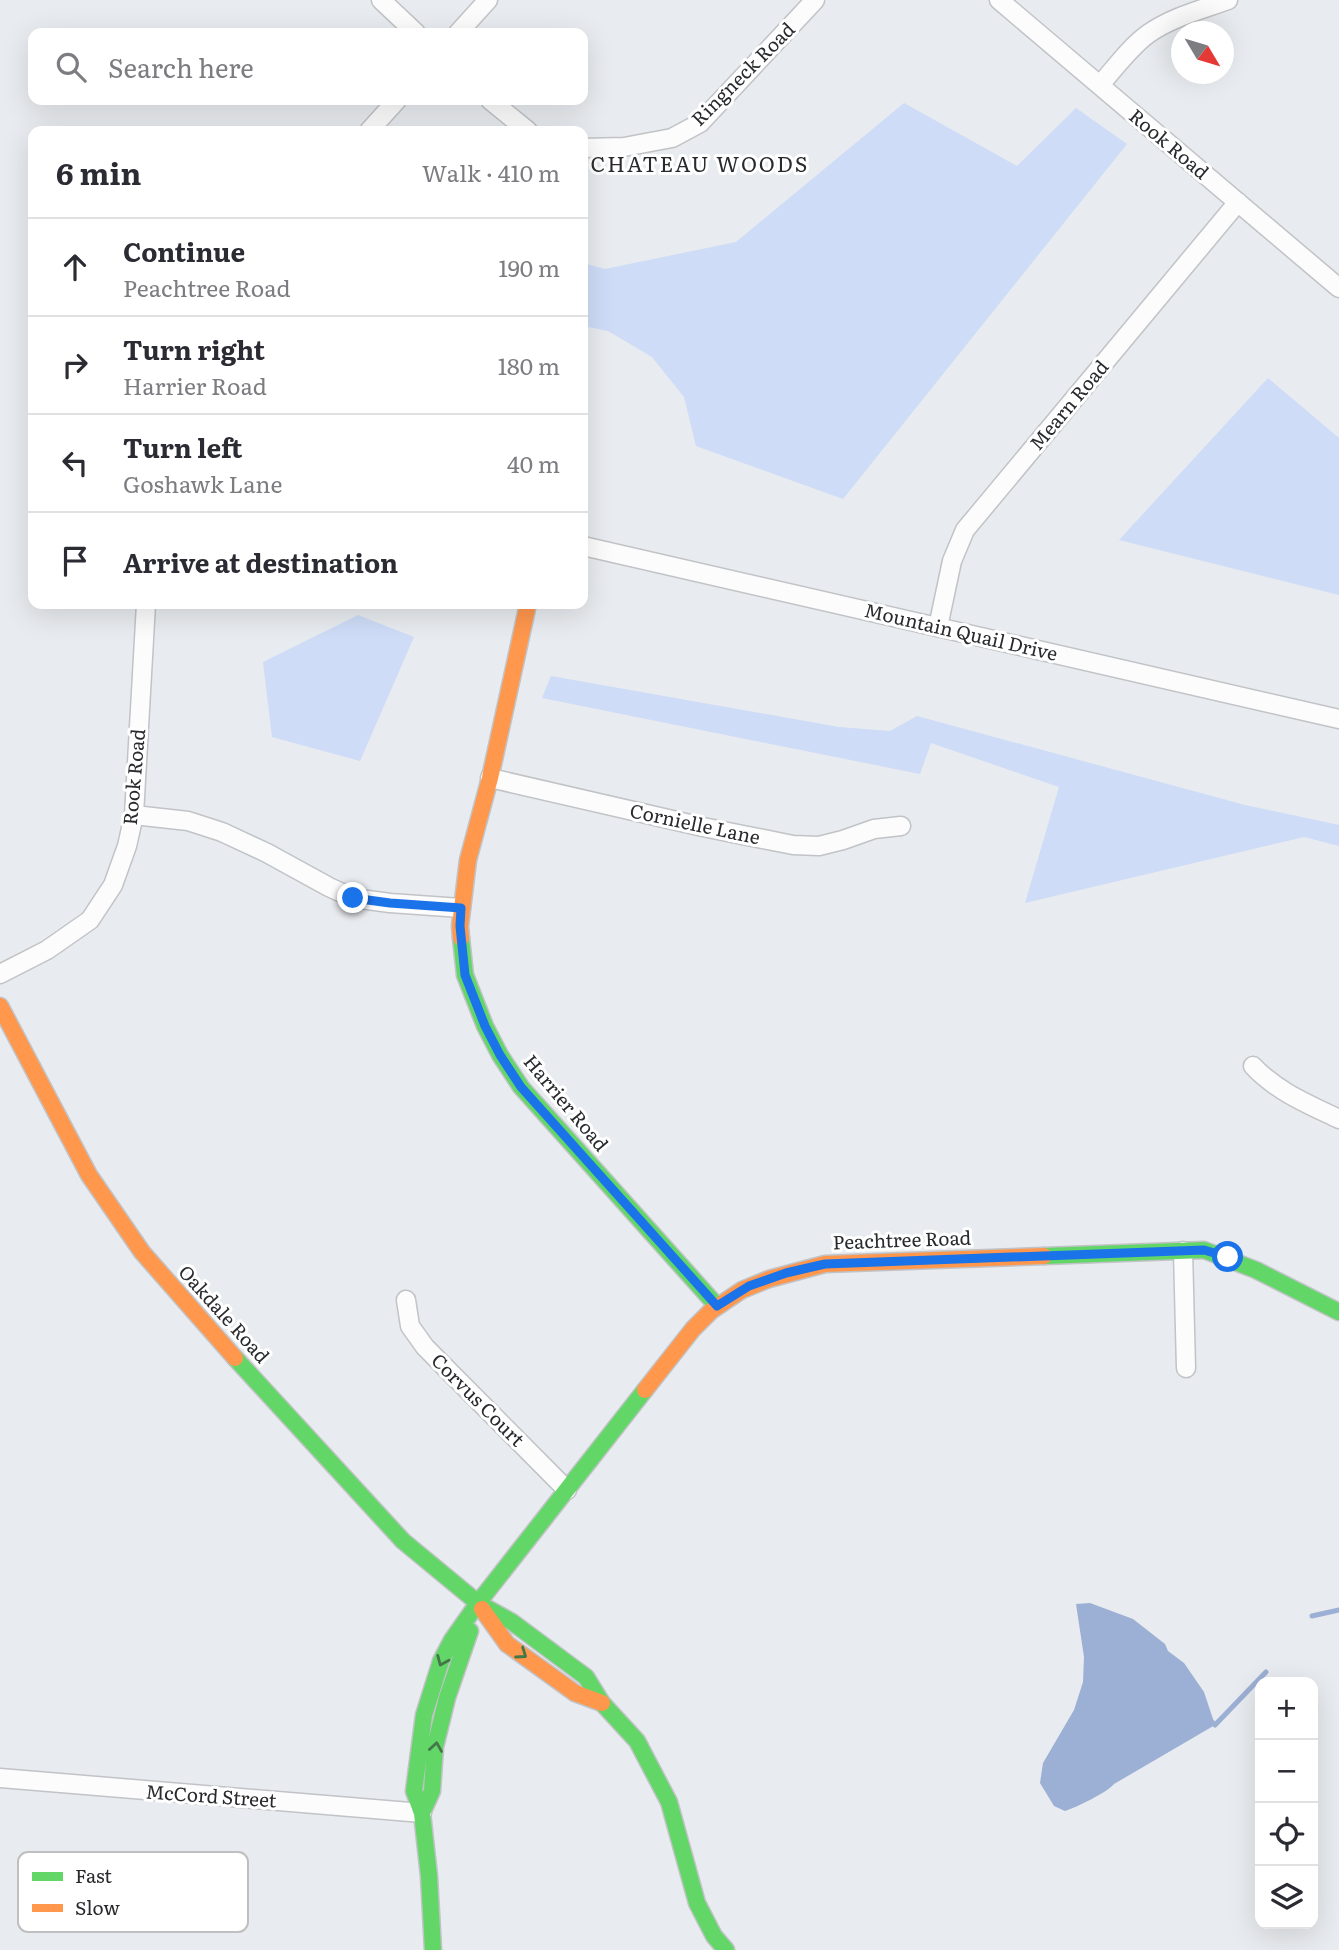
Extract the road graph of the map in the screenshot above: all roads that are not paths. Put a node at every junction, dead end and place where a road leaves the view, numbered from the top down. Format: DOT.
graph roads {
  1 [pos="381,0"];
  2 [pos="488,0"];
  3 [pos="815,0"];
  4 [pos="999,0"];
  5 [pos="1228,0"];
  6 [pos="411,28"];
  7 [pos="463,28"];
  8 [pos="1100,85"];
  9 [pos="392,105"];
  10 [pos="496,105"];
  11 [pos="374,126"];
  12 [pos="522,126"];
  13 [pos="588,148"];
  14 [pos="1238,202"];
  15 [pos="1339,288"];
  16 [pos="588,546"];
  17 [pos="146,609"];
  18 [pos="526,609"];
  19 [pos="938,627"];
  20 [pos="1339,719"];
  21 [pos="489,778"];
  22 [pos="134,815"];
  23 [pos="901,826"];
  24 [pos="461,908"];
  25 [pos="0,974"];
  26 [pos="0,1006"];
  27 [pos="1253,1066"];
  28 [pos="1339,1119"];
  29 [pos="1183,1251"];
  30 [pos="406,1300"];
  31 [pos="717,1306"];
  32 [pos="1339,1312"];
  33 [pos="1186,1368"];
  34 [pos="567,1490"];
  35 [pos="478,1603"];
  36 [pos="0,1778"];
  37 [pos="422,1813"];
  38 [pos="433,1950"];
  39 [pos="726,1950"];
  1 -- 6 [label="street"];
  2 -- 7 [label="street"];
  3 -- 13 [label="street, Ringneck Road"];
  4 -- 8 [label="street, Rook Road"];
  5 -- 8 [label="street"];
  8 -- 14 [label="street, Rook Road"];
  9 -- 11 [label="street"];
  10 -- 12 [label="street"];
  14 -- 15 [label="street, Rook Road"];
  14 -- 19 [label="street, Mearn Road"];
  16 -- 19 [label="street, Mountain Quail Drive"];
  17 -- 22 [label="street, Rook Road"];
  18 -- 21 [label="street, Harrier Road"];
  19 -- 20 [label="street, Mountain Quail Drive"];
  21 -- 23 [label="street, Cornielle Lane"];
  21 -- 24 [label="street, Harrier Road"];
  22 -- 24 [label="street"];
  22 -- 25 [label="street, Rook Road"];
  24 -- 31 [label="street, Harrier Road"];
  26 -- 35 [label="street, Oakdale Road"];
  27 -- 28 [label="street"];
  29 -- 31 [label="street, Peachtree Road"];
  29 -- 32 [label="street, Peachtree Road"];
  29 -- 33 [label="street"];
  30 -- 34 [label="street, Corvus Court"];
  31 -- 34 [label="street, Peachtree Road"];
  34 -- 35 [label="street, Peachtree Road"];
  35 -- 37 [label="street, Peachtree Road"];
  35 -- 39 [label="street, Oakdale Road"];
  36 -- 37 [label="street, McCord Street"];
  37 -- 38 [label="street, Peachtree Road"];
}
